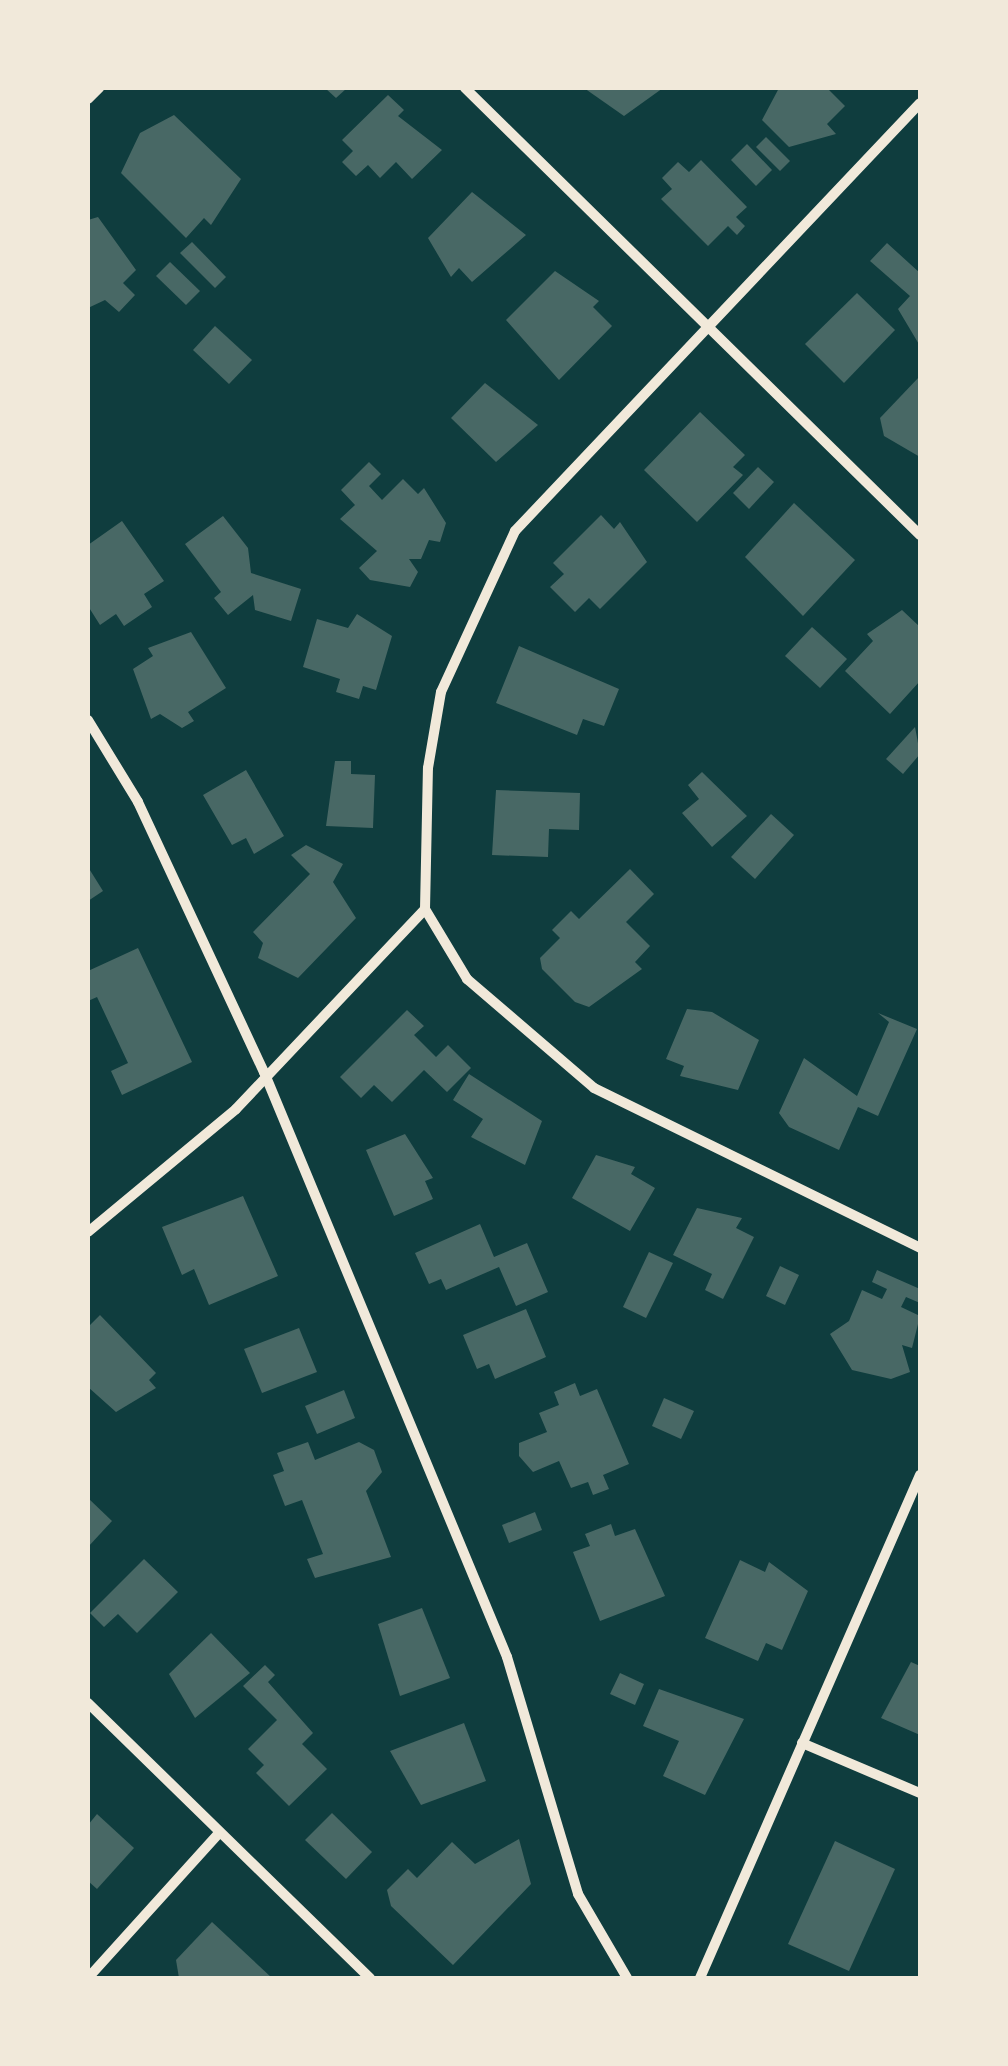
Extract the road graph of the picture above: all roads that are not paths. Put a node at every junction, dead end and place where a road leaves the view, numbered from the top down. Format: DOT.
graph roads {
  1 [pos="98,88"];
  2 [pos="465,88"];
  3 [pos="88,99"];
  4 [pos="920,103"];
  5 [pos="712,332"];
  6 [pos="920,535"];
  7 [pos="88,720"];
  8 [pos="425,909"];
  9 [pos="264,1072"];
  10 [pos="88,1232"];
  11 [pos="920,1248"];
  12 [pos="920,1476"];
  13 [pos="88,1703"];
  14 [pos="802,1743"];
  15 [pos="920,1793"];
  16 [pos="219,1833"];
  17 [pos="88,1978"];
  18 [pos="370,1978"];
  19 [pos="627,1978"];
  20 [pos="700,1978"];
  1 -- 3 [label="street"];
  2 -- 5 [label="street"];
  4 -- 5 [label="street"];
  5 -- 6 [label="street"];
  5 -- 8 [label="street"];
  7 -- 9 [label="street"];
  8 -- 9 [label="street"];
  8 -- 11 [label="street"];
  9 -- 10 [label="street"];
  9 -- 19 [label="street"];
  12 -- 14 [label="street"];
  13 -- 16 [label="street"];
  14 -- 15 [label="street"];
  14 -- 20 [label="street"];
  16 -- 17 [label="street"];
  16 -- 18 [label="street"];
}
